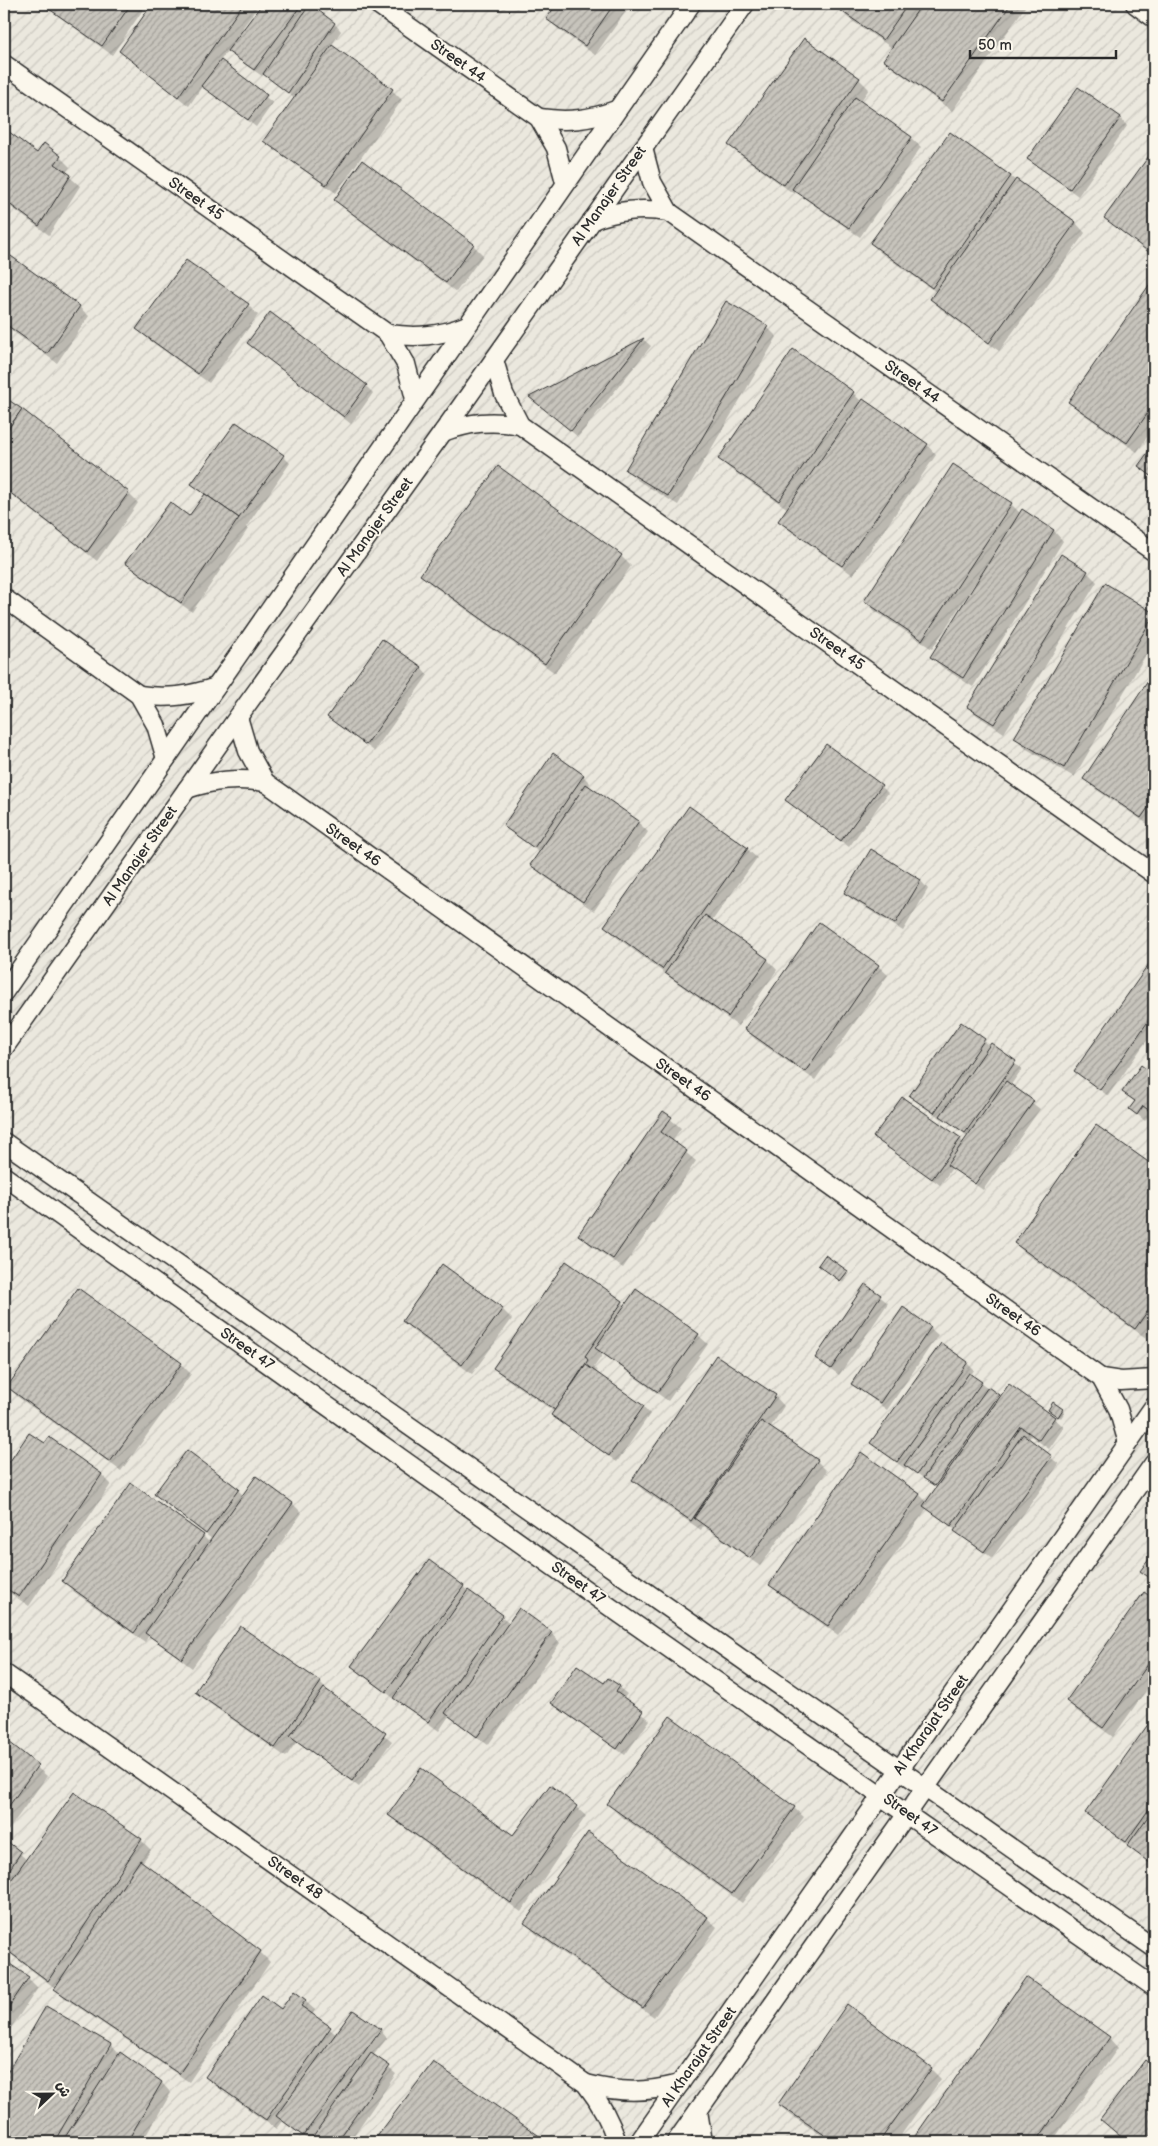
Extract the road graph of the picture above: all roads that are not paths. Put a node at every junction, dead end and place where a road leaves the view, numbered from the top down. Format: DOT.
graph roads {
  1 [pos="377,4"];
  2 [pos="691,4"];
  3 [pos="745,4"];
  4 [pos="1134,4"];
  5 [pos="1154,18"];
  6 [pos="4,64"];
  7 [pos="616,110"];
  8 [pos="539,118"];
  9 [pos="643,148"];
  10 [pos="565,182"];
  11 [pos="669,212"];
  12 [pos="592,220"];
  13 [pos="465,326"];
  14 [pos="388,334"];
  15 [pos="494,360"];
  16 [pos="415,399"];
  17 [pos="520,425"];
  18 [pos="443,432"];
  19 [pos="1154,552"];
  20 [pos="4,598"];
  21 [pos="216,687"];
  22 [pos="139,695"];
  23 [pos="238,717"];
  24 [pos="166,759"];
  25 [pos="265,782"];
  26 [pos="187,789"];
  27 [pos="1154,874"];
  28 [pos="4,992"];
  29 [pos="4,1048"];
  30 [pos="4,1142"];
  31 [pos="8,1182"];
  32 [pos="1101,1378"];
  33 [pos="1154,1378"];
  34 [pos="1154,1406"];
  35 [pos="1128,1443"];
  36 [pos="1153,1467"];
  37 [pos="4,1673"];
  38 [pos="900,1770"];
  39 [pos="925,1788"];
  40 [pos="882,1795"];
  41 [pos="908,1813"];
  42 [pos="1154,1948"];
  43 [pos="1154,1987"];
  44 [pos="586,2084"];
  45 [pos="680,2084"];
  46 [pos="698,2110"];
  47 [pos="617,2142"];
  48 [pos="639,2142"];
  49 [pos="676,2142"];
  50 [pos="703,2142"];
  1 -- 8 [label="street, Street 44"];
  2 -- 7 [label="street"];
  3 -- 9 [label="street, Al Manajer Street"];
  4 -- 5 [label="street"];
  6 -- 14 [label="street, Street 45"];
  7 -- 8 [label="street, Street 44"];
  7 -- 10 [label="street"];
  8 -- 10 [label="street, Street 44"];
  9 -- 11 [label="street, Street 44"];
  9 -- 12 [label="street, Al Manajer Street"];
  10 -- 13 [label="street"];
  11 -- 12 [label="street, Street 44"];
  11 -- 19 [label="street, Street 44"];
  12 -- 15 [label="street, Al Manajer Street"];
  13 -- 14 [label="street"];
  13 -- 16 [label="street"];
  14 -- 16 [label="street, Street 45"];
  15 -- 17 [label="street, Street 45"];
  15 -- 18 [label="street, Al Manajer Street"];
  16 -- 21 [label="street"];
  17 -- 18 [label="street, Street 45"];
  17 -- 27 [label="street, Street 45"];
  18 -- 23 [label="street, Al Manajer Street"];
  20 -- 22 [label="street"];
  21 -- 22 [label="street"];
  21 -- 24 [label="street"];
  22 -- 24 [label="street"];
  23 -- 25 [label="street, Street 46"];
  23 -- 26 [label="street, Al Manajer Street"];
  24 -- 28 [label="street"];
  25 -- 26 [label="street, Street 46"];
  25 -- 32 [label="street, Street 46"];
  26 -- 29 [label="street, Al Manajer Street"];
  30 -- 38 [label="street, Street 47"];
  31 -- 40 [label="street, Street 47"];
  32 -- 33 [label="street, Street 46"];
  32 -- 35 [label="street, Street 46"];
  34 -- 35 [label="street, Al Kharajat Street"];
  35 -- 38 [label="street, Al Kharajat Street"];
  36 -- 39 [label="street, Al Kharajat Street"];
  37 -- 44 [label="street, Street 48"];
  38 -- 39 [label="street, Street 47"];
  38 -- 40 [label="street, Al Kharajat Street"];
  39 -- 41 [label="street, Al Kharajat Street"];
  39 -- 42 [label="street, Street 47"];
  40 -- 41 [label="street, Street 47"];
  40 -- 45 [label="street, Al Kharajat Street"];
  41 -- 43 [label="street, Street 47"];
  41 -- 46 [label="street, Al Kharajat Street"];
  44 -- 45 [label="street, Street 48"];
  44 -- 47 [label="street, Street 48"];
  45 -- 48 [label="street, Al Kharajat Street"];
  46 -- 49 [label="street, Al Kharajat Street"];
  46 -- 50 [label="street"];
}
